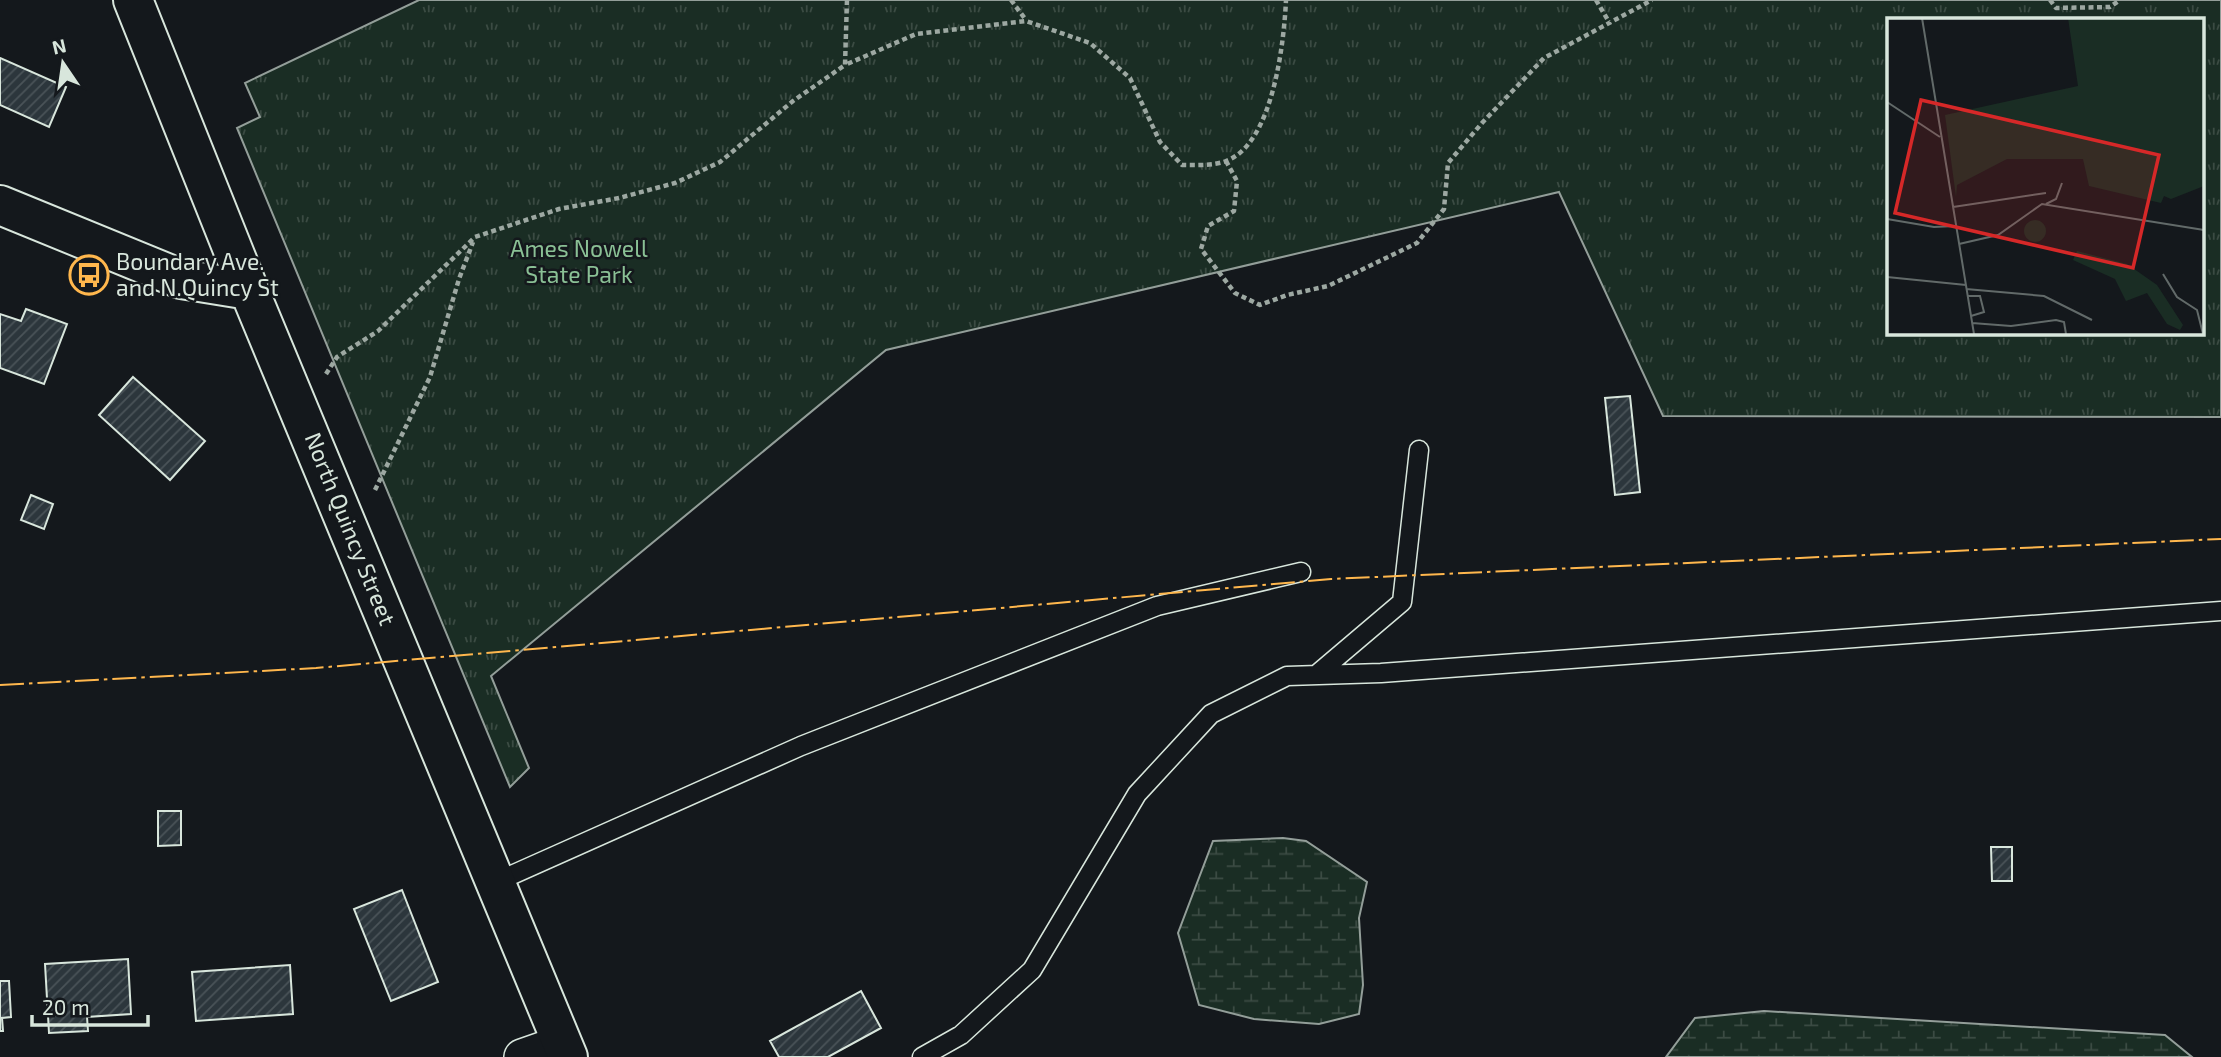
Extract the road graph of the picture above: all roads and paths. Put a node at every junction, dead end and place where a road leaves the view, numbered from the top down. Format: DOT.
graph roads {
  1 [pos="133,0"];
  2 [pos="847,0"];
  3 [pos="1011,0"];
  4 [pos="1286,0"];
  5 [pos="1596,0"];
  6 [pos="1653,0"];
  7 [pos="2050,0"];
  8 [pos="2120,0"];
  9 [pos="1026,21"];
  10 [pos="1609,22"];
  11 [pos="845,65"];
  12 [pos="1226,161"];
  13 [pos="0,205"];
  14 [pos="475,237"];
  15 [pos="249,290"];
  16 [pos="301,412"];
  17 [pos="1419,450"];
  18 [pos="352,535"];
  19 [pos="1301,572"];
  20 [pos="2221,611"];
  21 [pos="1316,675"];
  22 [pos="496,883"];
  23 [pos="565,1050"];
  24 [pos="522,1057"];
  25 [pos="922,1057"];
  1 -- 15 [label="main road, North Quincy Street"];
  2 -- 11 [label="path"];
  3 -- 9 [label="path"];
  4 -- 12 [label="path"];
  5 -- 10 [label="path"];
  6 -- 10 [label="path"];
  7 -- 8 [label="path"];
  9 -- 11 [label="path"];
  9 -- 12 [label="path"];
  10 -- 12 [label="path"];
  11 -- 14 [label="path"];
  13 -- 15 [label="main road"];
  14 -- 16 [label="path"];
  14 -- 18 [label="path"];
  15 -- 16 [label="main road, North Quincy Street"];
  16 -- 18 [label="main road, North Quincy Street"];
  17 -- 21 [label="lane"];
  18 -- 22 [label="main road, North Quincy Street"];
  19 -- 22 [label="lane"];
  20 -- 21 [label="lane"];
  21 -- 25 [label="lane"];
  22 -- 23 [label="main road, North Quincy Street"];
  23 -- 24 [label="street"];
}
